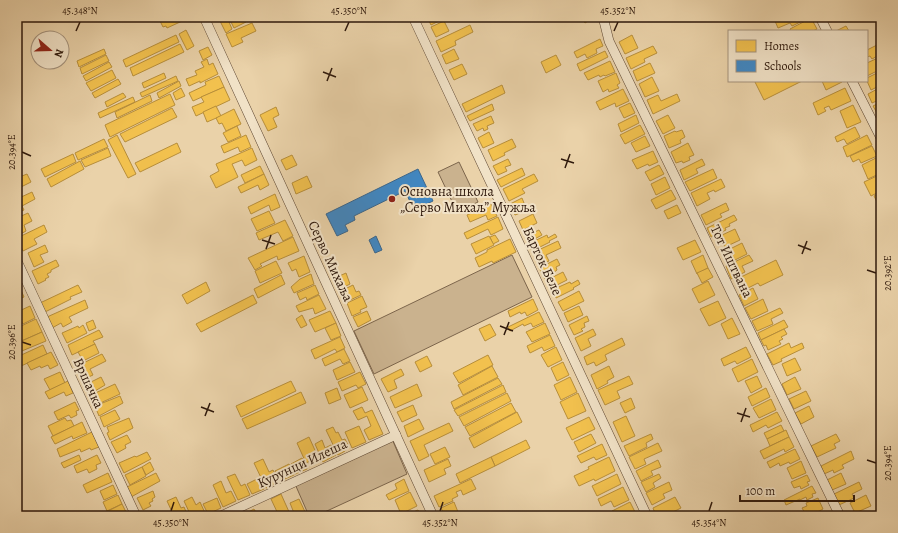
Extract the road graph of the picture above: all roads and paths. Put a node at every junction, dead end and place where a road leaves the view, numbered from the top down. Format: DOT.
graph roads {
  1 [pos="204,17"];
  2 [pos="413,17"];
  3 [pos="603,17"];
  4 [pos="820,17"];
  5 [pos="826,30"];
  6 [pos="853,82"];
  7 [pos="881,138"];
  8 [pos="17,261"];
  9 [pos="396,435"];
  10 [pos="136,516"];
  11 [pos="221,516"];
  12 [pos="433,516"];
  13 [pos="647,516"];
  14 [pos="840,516"];
  1 -- 9 [label="street, Серво Михаља"];
  2 -- 13 [label="street, Барток Беле"];
  3 -- 14 [label="street, Тот Иштвана"];
  4 -- 5 [label="street"];
  6 -- 7 [label="street"];
  8 -- 10 [label="street, Вршачка"];
  9 -- 11 [label="street, Курунци Илеша"];
  9 -- 12 [label="street, Серво Михаља"];
}
